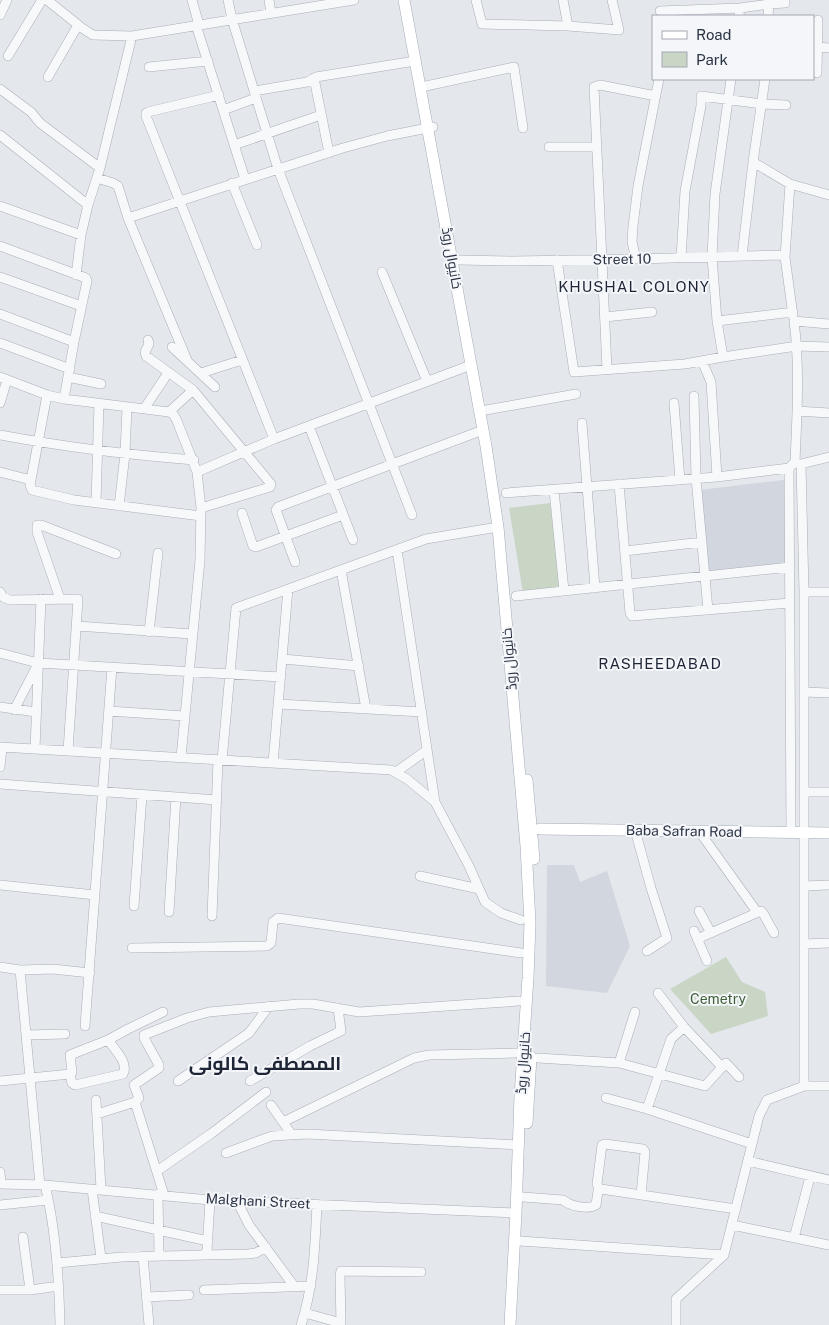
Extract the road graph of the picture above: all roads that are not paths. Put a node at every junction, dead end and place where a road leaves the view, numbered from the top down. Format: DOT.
graph roads {
  1 [pos="42,0"];
  2 [pos="47,0"];
  3 [pos="192,0"];
  4 [pos="228,0"];
  5 [pos="269,0"];
  6 [pos="354,0"];
  7 [pos="404,0"];
  8 [pos="411,0"];
  9 [pos="476,0"];
  10 [pos="563,0"];
  11 [pos="612,0"];
  12 [pos="658,0"];
  13 [pos="785,0"];
  14 [pos="4,2"];
  15 [pos="315,3"];
  16 [pos="769,4"];
  17 [pos="740,12"];
  18 [pos="271,13"];
  19 [pos="660,14"];
  20 [pos="0,15"];
  21 [pos="768,15"];
  22 [pos="232,19"];
  23 [pos="818,20"];
  24 [pos="78,25"];
  25 [pos="197,25"];
  26 [pos="568,26"];
  27 [pos="132,36"];
  28 [pos="817,47"];
  29 [pos="829,48"];
  30 [pos="8,56"];
  31 [pos="415,61"];
  32 [pos="208,62"];
  33 [pos="149,67"];
  34 [pos="817,73"];
  35 [pos="48,77"];
  36 [pos="314,78"];
  37 [pos="660,80"];
  38 [pos="731,80"];
  39 [pos="765,80"];
  40 [pos="426,86"];
  41 [pos="0,89"];
  42 [pos="218,95"];
  43 [pos="255,95"];
  44 [pos="656,96"];
  45 [pos="728,99"];
  46 [pos="762,104"];
  47 [pos="786,105"];
  48 [pos="223,110"];
  49 [pos="322,115"];
  50 [pos="430,128"];
  51 [pos="523,128"];
  52 [pos="267,133"];
  53 [pos="0,135"];
  54 [pos="234,144"];
  55 [pos="548,147"];
  56 [pos="597,147"];
  57 [pos="329,153"];
  58 [pos="753,162"];
  59 [pos="100,168"];
  60 [pos="278,169"];
  61 [pos="97,178"];
  62 [pos="245,179"];
  63 [pos="232,183"];
  64 [pos="790,184"];
  65 [pos="829,195"];
  66 [pos="179,200"];
  67 [pos="88,205"];
  68 [pos="0,206"];
  69 [pos="128,218"];
  70 [pos="81,235"];
  71 [pos="257,245"];
  72 [pos="0,246"];
  73 [pos="742,256"];
  74 [pos="785,256"];
  75 [pos="712,257"];
  76 [pos="681,258"];
  77 [pos="601,259"];
  78 [pos="636,259"];
  79 [pos="458,260"];
  80 [pos="558,260"];
  81 [pos="382,272"];
  82 [pos="76,275"];
  83 [pos="0,277"];
  84 [pos="81,306"];
  85 [pos="652,312"];
  86 [pos="793,312"];
  87 [pos="0,314"];
  88 [pos="605,317"];
  89 [pos="794,321"];
  90 [pos="717,322"];
  91 [pos="829,324"];
  92 [pos="148,340"];
  93 [pos="74,342"];
  94 [pos="0,343"];
  95 [pos="797,346"];
  96 [pos="172,347"];
  97 [pos="829,347"];
  98 [pos="723,357"];
  99 [pos="187,360"];
  100 [pos="242,360"];
  101 [pos="702,361"];
  102 [pos="471,365"];
  103 [pos="607,370"];
  104 [pos="69,373"];
  105 [pos="168,373"];
  106 [pos="201,374"];
  107 [pos="3,378"];
  108 [pos="427,381"];
  109 [pos="101,384"];
  110 [pos="216,387"];
  111 [pos="193,390"];
  112 [pos="47,394"];
  113 [pos="576,394"];
  114 [pos="694,396"];
  115 [pos="64,399"];
  116 [pos="0,403"];
  117 [pos="100,403"];
  118 [pos="369,403"];
  119 [pos="674,403"];
  120 [pos="127,407"];
  121 [pos="144,409"];
  122 [pos="486,410"];
  123 [pos="797,411"];
  124 [pos="169,412"];
  125 [pos="829,413"];
  126 [pos="582,423"];
  127 [pos="309,426"];
  128 [pos="483,430"];
  129 [pos="0,434"];
  130 [pos="274,440"];
  131 [pos="37,442"];
  132 [pos="98,450"];
  133 [pos="245,452"];
  134 [pos="125,454"];
  135 [pos="829,457"];
  136 [pos="194,460"];
  137 [pos="392,464"];
  138 [pos="795,465"];
  139 [pos="0,472"];
  140 [pos="198,472"];
  141 [pos="717,477"];
  142 [pos="696,478"];
  143 [pos="31,480"];
  144 [pos="680,480"];
  145 [pos="619,484"];
  146 [pos="332,486"];
  147 [pos="587,487"];
  148 [pos="554,490"];
  149 [pos="506,493"];
  150 [pos="96,503"];
  151 [pos="119,506"];
  152 [pos="201,512"];
  153 [pos="242,513"];
  154 [pos="343,515"];
  155 [pos="412,515"];
  156 [pos="498,527"];
  157 [pos="286,536"];
  158 [pos="353,540"];
  159 [pos="702,542"];
  160 [pos="397,550"];
  161 [pos="624,551"];
  162 [pos="158,553"];
  163 [pos="116,554"];
  164 [pos="295,562"];
  165 [pos="790,567"];
  166 [pos="342,570"];
  167 [pos="705,576"];
  168 [pos="627,584"];
  169 [pos="595,588"];
  170 [pos="288,589"];
  171 [pos="564,591"];
  172 [pos="0,592"];
  173 [pos="804,592"];
  174 [pos="829,592"];
  175 [pos="516,596"];
  176 [pos="41,598"];
  177 [pos="60,599"];
  178 [pos="790,603"];
  179 [pos="708,610"];
  180 [pos="77,626"];
  181 [pos="149,632"];
  182 [pos="192,634"];
  183 [pos="0,653"];
  184 [pos="283,659"];
  185 [pos="38,663"];
  186 [pos="74,665"];
  187 [pos="359,666"];
  188 [pos="112,667"];
  189 [pos="188,672"];
  190 [pos="229,674"];
  191 [pos="281,677"];
  192 [pos="804,692"];
  193 [pos="829,693"];
  194 [pos="278,704"];
  195 [pos="0,707"];
  196 [pos="366,709"];
  197 [pos="14,710"];
  198 [pos="108,711"];
  199 [pos="36,712"];
  200 [pos="422,712"];
  201 [pos="184,716"];
  202 [pos="1,747"];
  203 [pos="35,749"];
  204 [pos="427,750"];
  205 [pos="68,751"];
  206 [pos="105,753"];
  207 [pos="181,758"];
  208 [pos="220,760"];
  209 [pos="273,763"];
  210 [pos="0,767"];
  211 [pos="396,772"];
  212 [pos="0,784"];
  213 [pos="102,792"];
  214 [pos="804,792"];
  215 [pos="829,792"];
  216 [pos="142,795"];
  217 [pos="176,797"];
  218 [pos="217,800"];
  219 [pos="435,802"];
  220 [pos="540,829"];
  221 [pos="635,830"];
  222 [pos="699,831"];
  223 [pos="791,832"];
  224 [pos="805,832"];
  225 [pos="829,833"];
  226 [pos="420,876"];
  227 [pos="0,885"];
  228 [pos="829,885"];
  229 [pos="804,886"];
  230 [pos="479,889"];
  231 [pos="94,895"];
  232 [pos="134,906"];
  233 [pos="699,911"];
  234 [pos="169,912"];
  235 [pos="757,912"];
  236 [pos="212,916"];
  237 [pos="521,920"];
  238 [pos="711,933"];
  239 [pos="774,933"];
  240 [pos="829,943"];
  241 [pos="804,944"];
  242 [pos="132,948"];
  243 [pos="647,951"];
  244 [pos="520,953"];
  245 [pos="707,961"];
  246 [pos="0,967"];
  247 [pos="20,970"];
  248 [pos="90,973"];
  249 [pos="658,993"];
  250 [pos="519,1001"];
  251 [pos="269,1006"];
  252 [pos="338,1008"];
  253 [pos="163,1012"];
  254 [pos="635,1012"];
  255 [pos="84,1026"];
  256 [pos="684,1027"];
  257 [pos="65,1034"];
  258 [pos="26,1035"];
  259 [pos="108,1040"];
  260 [pos="516,1053"];
  261 [pos="538,1058"];
  262 [pos="619,1063"];
  263 [pos="722,1066"];
  264 [pos="659,1072"];
  265 [pos="70,1074"];
  266 [pos="739,1077"];
  267 [pos="30,1078"];
  268 [pos="0,1080"];
  269 [pos="178,1081"];
  270 [pos="250,1081"];
  271 [pos="804,1086"];
  272 [pos="829,1086"];
  273 [pos="266,1092"];
  274 [pos="606,1098"];
  275 [pos="96,1100"];
  276 [pos="135,1102"];
  277 [pos="271,1105"];
  278 [pos="646,1109"];
  279 [pos="97,1114"];
  280 [pos="283,1122"];
  281 [pos="292,1135"];
  282 [pos="752,1144"];
  283 [pos="518,1146"];
  284 [pos="226,1153"];
  285 [pos="748,1161"];
  286 [pos="157,1171"];
  287 [pos="0,1172"];
  288 [pos="810,1177"];
  289 [pos="829,1180"];
  290 [pos="1,1184"];
  291 [pos="42,1185"];
  292 [pos="96,1189"];
  293 [pos="599,1190"];
  294 [pos="161,1194"];
  295 [pos="641,1195"];
  296 [pos="523,1197"];
  297 [pos="48,1200"];
  298 [pos="210,1200"];
  299 [pos="237,1201"];
  300 [pos="317,1204"];
  301 [pos="0,1206"];
  302 [pos="736,1209"];
  303 [pos="516,1213"];
  304 [pos="95,1216"];
  305 [pos="732,1225"];
  306 [pos="158,1230"];
  307 [pos="23,1237"];
  308 [pos="794,1238"];
  309 [pos="208,1241"];
  310 [pos="520,1242"];
  311 [pos="829,1245"];
  312 [pos="266,1248"];
  313 [pos="724,1254"];
  314 [pos="143,1256"];
  315 [pos="159,1256"];
  316 [pos="204,1256"];
  317 [pos="101,1258"];
  318 [pos="57,1263"];
  319 [pos="421,1272"];
  320 [pos="59,1286"];
  321 [pos="294,1286"];
  322 [pos="311,1286"];
  323 [pos="0,1290"];
  324 [pos="30,1290"];
  325 [pos="204,1290"];
  326 [pos="189,1296"];
  327 [pos="146,1297"];
  328 [pos="305,1313"];
  329 [pos="341,1324"];
  330 [pos="60,1325"];
  331 [pos="149,1325"];
  332 [pos="301,1325"];
  333 [pos="510,1325"];
  334 [pos="516,1325"];
  335 [pos="676,1325"];
  1 -- 30 [label="street"];
  2 -- 24 [label="street"];
  3 -- 25 [label="street"];
  4 -- 22 [label="street"];
  5 -- 18 [label="street"];
  6 -- 15 [label="street"];
  7 -- 31 [label="main road, خانیوال روڈ"];
  8 -- 40 [label="main road, خانیوال روڈ"];
  9 -- 26 [label="street"];
  10 -- 26 [label="street"];
  11 -- 26 [label="street"];
  12 -- 19 [label="street"];
  13 -- 16 [label="street"];
  14 -- 20 [label="street"];
  15 -- 18 [label="street"];
  16 -- 17 [label="street"];
  16 -- 21 [label="street"];
  17 -- 19 [label="street"];
  18 -- 22 [label="street"];
  22 -- 25 [label="street"];
  22 -- 43 [label="street"];
  23 -- 28 [label="street"];
  24 -- 27 [label="street"];
  24 -- 35 [label="street"];
  25 -- 27 [label="street"];
  25 -- 32 [label="street"];
  27 -- 59 [label="street"];
  28 -- 29 [label="street"];
  28 -- 34 [label="street"];
  31 -- 36 [label="street"];
  31 -- 50 [label="main road, خانیوال روڈ"];
  32 -- 33 [label="street"];
  32 -- 42 [label="street"];
  36 -- 43 [label="street"];
  36 -- 49 [label="street"];
  37 -- 44 [label="street"];
  38 -- 45 [label="street"];
  39 -- 46 [label="street"];
  40 -- 50 [label="main road, خانیوال روڈ"];
  40 -- 51 [label="street"];
  41 -- 59 [label="street"];
  42 -- 48 [label="street"];
  42 -- 66 [label="street"];
  43 -- 48 [label="street"];
  43 -- 52 [label="street"];
  44 -- 56 [label="street"];
  44 -- 78 [label="street"];
  45 -- 46 [label="street"];
  45 -- 75 [label="street"];
  45 -- 76 [label="street"];
  46 -- 47 [label="street"];
  46 -- 58 [label="street"];
  48 -- 54 [label="street"];
  49 -- 52 [label="street"];
  49 -- 57 [label="street"];
  50 -- 57 [label="street"];
  50 -- 79 [label="main road, خانیوال روڈ"];
  50 -- 102 [label="main road, خانیوال روڈ"];
  52 -- 54 [label="street"];
  52 -- 60 [label="street"];
  53 -- 67 [label="street"];
  54 -- 62 [label="street"];
  55 -- 56 [label="street"];
  56 -- 77 [label="street"];
  57 -- 60 [label="street"];
  58 -- 64 [label="street"];
  58 -- 73 [label="street"];
  59 -- 61 [label="street"];
  60 -- 62 [label="street"];
  60 -- 118 [label="street"];
  61 -- 67 [label="street"];
  61 -- 69 [label="street"];
  62 -- 63 [label="street"];
  63 -- 66 [label="street"];
  63 -- 71 [label="street"];
  64 -- 65 [label="street"];
  64 -- 74 [label="street"];
  66 -- 69 [label="street"];
  66 -- 100 [label="street"];
  67 -- 70 [label="street"];
  68 -- 70 [label="street"];
  69 -- 99 [label="street"];
  70 -- 82 [label="street"];
  72 -- 82 [label="street"];
  73 -- 74 [label="street, Street 10"];
  73 -- 75 [label="street, Street 10"];
  74 -- 86 [label="street"];
  75 -- 76 [label="street, Street 10"];
  75 -- 90 [label="street"];
  76 -- 78 [label="street, Street 10"];
  77 -- 78 [label="street, Street 10"];
  77 -- 80 [label="street, Street 10"];
  77 -- 88 [label="street"];
  79 -- 80 [label="street, Street 10"];
  79 -- 122 [label="main road, خانیوال روڈ"];
  80 -- 103 [label="street"];
  81 -- 108 [label="street"];
  82 -- 84 [label="street"];
  83 -- 84 [label="street"];
  84 -- 93 [label="street"];
  85 -- 88 [label="street"];
  86 -- 89 [label="street"];
  86 -- 90 [label="street"];
  87 -- 93 [label="street"];
  88 -- 103 [label="street"];
  89 -- 91 [label="street"];
  89 -- 95 [label="street"];
  90 -- 98 [label="street"];
  92 -- 105 [label="street"];
  93 -- 104 [label="street"];
  94 -- 104 [label="street"];
  95 -- 97 [label="street"];
  95 -- 98 [label="street"];
  95 -- 123 [label="street"];
  96 -- 99 [label="street"];
  98 -- 101 [label="street"];
  99 -- 106 [label="street"];
  100 -- 106 [label="street"];
  100 -- 130 [label="street"];
  101 -- 103 [label="street"];
  101 -- 141 [label="street"];
  102 -- 108 [label="street"];
  102 -- 128 [label="main road, خانیوال روڈ"];
  104 -- 109 [label="street"];
  104 -- 115 [label="street"];
  105 -- 111 [label="street"];
  105 -- 121 [label="street"];
  106 -- 110 [label="street"];
  107 -- 112 [label="street"];
  107 -- 116 [label="street"];
  108 -- 118 [label="street"];
  111 -- 124 [label="street"];
  111 -- 133 [label="street"];
  112 -- 115 [label="street"];
  112 -- 131 [label="street"];
  113 -- 122 [label="street"];
  114 -- 142 [label="street"];
  115 -- 117 [label="street"];
  117 -- 120 [label="street"];
  117 -- 132 [label="street"];
  118 -- 127 [label="street"];
  118 -- 137 [label="street"];
  119 -- 144 [label="street"];
  120 -- 121 [label="street"];
  120 -- 134 [label="street"];
  121 -- 124 [label="street"];
  122 -- 296 [label="main road, خانیوال روڈ"];
  123 -- 125 [label="street"];
  123 -- 138 [label="street"];
  124 -- 136 [label="street"];
  126 -- 147 [label="street"];
  127 -- 130 [label="street"];
  127 -- 146 [label="street"];
  128 -- 137 [label="street"];
  128 -- 156 [label="main road, خانیوال روڈ"];
  129 -- 131 [label="street"];
  130 -- 133 [label="street"];
  131 -- 132 [label="street"];
  131 -- 143 [label="street"];
  132 -- 134 [label="street"];
  132 -- 150 [label="street"];
  133 -- 140 [label="street"];
  133 -- 152 [label="street"];
  134 -- 136 [label="street"];
  134 -- 151 [label="street"];
  135 -- 138 [label="street"];
  136 -- 140 [label="street"];
  137 -- 146 [label="street"];
  137 -- 155 [label="street"];
  138 -- 141 [label="street"];
  138 -- 165 [label="street"];
  138 -- 173 [label="street"];
  139 -- 143 [label="street"];
  140 -- 152 [label="street"];
  141 -- 142 [label="street"];
  142 -- 144 [label="street"];
  142 -- 159 [label="street"];
  143 -- 150 [label="street"];
  144 -- 145 [label="street"];
  145 -- 147 [label="street"];
  145 -- 161 [label="street"];
  146 -- 154 [label="street"];
  146 -- 157 [label="street"];
  147 -- 148 [label="street"];
  147 -- 169 [label="street"];
  148 -- 149 [label="street"];
  148 -- 171 [label="street"];
  150 -- 151 [label="street"];
  151 -- 152 [label="street"];
  152 -- 182 [label="street"];
  153 -- 157 [label="street"];
  154 -- 157 [label="street"];
  154 -- 158 [label="street"];
  156 -- 160 [label="street"];
  156 -- 283 [label="main road, خانیوال روڈ"];
  157 -- 164 [label="street"];
  159 -- 161 [label="street"];
  159 -- 167 [label="street"];
  160 -- 166 [label="street"];
  160 -- 200 [label="street"];
  161 -- 168 [label="street"];
  162 -- 181 [label="street"];
  163 -- 177 [label="street"];
  165 -- 167 [label="street"];
  165 -- 178 [label="street"];
  166 -- 170 [label="street"];
  166 -- 187 [label="street"];
  167 -- 168 [label="street"];
  167 -- 179 [label="street"];
  168 -- 169 [label="street"];
  168 -- 179 [label="street"];
  169 -- 171 [label="street"];
  170 -- 184 [label="street"];
  170 -- 190 [label="street"];
  171 -- 175 [label="street"];
  172 -- 176 [label="street"];
  173 -- 174 [label="street"];
  173 -- 192 [label="street"];
  176 -- 177 [label="street"];
  176 -- 185 [label="street"];
  177 -- 180 [label="street"];
  178 -- 179 [label="street"];
  178 -- 223 [label="street"];
  180 -- 181 [label="street"];
  180 -- 186 [label="street"];
  181 -- 182 [label="street"];
  182 -- 189 [label="street"];
  183 -- 185 [label="street"];
  184 -- 187 [label="street"];
  184 -- 191 [label="street"];
  185 -- 186 [label="street"];
  185 -- 197 [label="street"];
  185 -- 199 [label="street"];
  186 -- 188 [label="street"];
  186 -- 205 [label="street"];
  187 -- 196 [label="street"];
  188 -- 189 [label="street"];
  188 -- 198 [label="street"];
  189 -- 190 [label="street"];
  189 -- 201 [label="street"];
  190 -- 191 [label="street"];
  190 -- 208 [label="street"];
  191 -- 194 [label="street"];
  192 -- 193 [label="street"];
  192 -- 214 [label="street"];
  194 -- 196 [label="street"];
  194 -- 209 [label="street"];
  195 -- 197 [label="street"];
  196 -- 200 [label="street"];
  197 -- 199 [label="street"];
  198 -- 201 [label="street"];
  198 -- 206 [label="street"];
  199 -- 203 [label="street"];
  200 -- 204 [label="street"];
  201 -- 207 [label="street"];
  202 -- 203 [label="street"];
  202 -- 210 [label="street"];
  203 -- 205 [label="street"];
  204 -- 211 [label="street"];
  204 -- 219 [label="street"];
  205 -- 206 [label="street"];
  206 -- 207 [label="street"];
  206 -- 213 [label="street"];
  207 -- 208 [label="street"];
  208 -- 209 [label="street"];
  208 -- 218 [label="street"];
  209 -- 211 [label="street"];
  211 -- 219 [label="street"];
  212 -- 213 [label="street"];
  213 -- 216 [label="street"];
  213 -- 231 [label="street"];
  214 -- 215 [label="street"];
  214 -- 224 [label="street"];
  216 -- 217 [label="street"];
  216 -- 232 [label="street"];
  217 -- 218 [label="street"];
  217 -- 234 [label="street"];
  218 -- 236 [label="street"];
  219 -- 230 [label="street"];
  220 -- 221 [label="main road, Baba Safran Road"];
  221 -- 222 [label="main road, Baba Safran Road"];
  221 -- 243 [label="street"];
  222 -- 223 [label="main road, Baba Safran Road"];
  222 -- 235 [label="street"];
  223 -- 224 [label="main road, Baba Safran Road"];
  224 -- 225 [label="main road, Baba Safran Road"];
  224 -- 229 [label="street"];
  226 -- 230 [label="street"];
  227 -- 231 [label="street"];
  228 -- 229 [label="street"];
  229 -- 241 [label="street"];
  230 -- 237 [label="street"];
  231 -- 248 [label="street"];
  233 -- 238 [label="street"];
  235 -- 238 [label="street"];
  235 -- 239 [label="street"];
  238 -- 245 [label="street"];
  240 -- 241 [label="street"];
  241 -- 271 [label="street"];
  242 -- 244 [label="street"];
  246 -- 247 [label="street"];
  247 -- 248 [label="street"];
  247 -- 258 [label="street"];
  248 -- 255 [label="street"];
  249 -- 256 [label="street"];
  250 -- 252 [label="street"];
  251 -- 252 [label="street"];
  251 -- 269 [label="street"];
  251 -- 276 [label="street"];
  252 -- 270 [label="street"];
  253 -- 259 [label="street"];
  254 -- 262 [label="street"];
  256 -- 263 [label="street"];
  256 -- 264 [label="street"];
  257 -- 258 [label="street"];
  258 -- 267 [label="street"];
  259 -- 265 [label="street"];
  259 -- 265 [label="street"];
  260 -- 280 [label="street"];
  261 -- 262 [label="street"];
  262 -- 264 [label="street"];
  263 -- 264 [label="street"];
  263 -- 266 [label="street"];
  264 -- 278 [label="street"];
  265 -- 267 [label="street"];
  267 -- 268 [label="street"];
  267 -- 291 [label="street"];
  271 -- 272 [label="street"];
  271 -- 282 [label="street"];
  273 -- 286 [label="street"];
  274 -- 278 [label="street"];
  275 -- 279 [label="street"];
  276 -- 279 [label="street"];
  276 -- 286 [label="street"];
  277 -- 280 [label="street"];
  278 -- 282 [label="street"];
  279 -- 292 [label="street"];
  280 -- 281 [label="street"];
  281 -- 283 [label="street"];
  281 -- 284 [label="street"];
  282 -- 285 [label="street"];
  283 -- 303 [label="main road, خانیوال روڈ"];
  285 -- 288 [label="street"];
  285 -- 302 [label="street"];
  286 -- 294 [label="street"];
  287 -- 290 [label="street"];
  288 -- 289 [label="street"];
  288 -- 308 [label="street"];
  290 -- 291 [label="street, Malghani Street"];
  291 -- 292 [label="street, Malghani Street"];
  291 -- 297 [label="street"];
  292 -- 294 [label="street, Malghani Street"];
  292 -- 304 [label="street"];
  293 -- 295 [label="street"];
  293 -- 295 [label="street"];
  293 -- 296 [label="street"];
  294 -- 298 [label="street, Malghani Street"];
  294 -- 306 [label="street"];
  295 -- 302 [label="street"];
  296 -- 310 [label="main road, خانیوال روڈ"];
  297 -- 301 [label="street"];
  297 -- 318 [label="street"];
  298 -- 299 [label="street, Malghani Street"];
  298 -- 309 [label="street"];
  299 -- 300 [label="street, Malghani Street"];
  299 -- 312 [label="street"];
  300 -- 303 [label="street, Malghani Street"];
  300 -- 322 [label="street"];
  302 -- 305 [label="street"];
  303 -- 333 [label="main road, خانیوال روڈ"];
  304 -- 306 [label="street"];
  304 -- 317 [label="street"];
  305 -- 308 [label="street"];
  305 -- 313 [label="street"];
  306 -- 309 [label="street"];
  306 -- 315 [label="street"];
  307 -- 324 [label="street"];
  308 -- 311 [label="street"];
  309 -- 316 [label="street"];
  310 -- 313 [label="street"];
  310 -- 334 [label="main road, خانیوال روڈ"];
  312 -- 316 [label="street"];
  312 -- 321 [label="street"];
  313 -- 335 [label="street"];
  314 -- 315 [label="street"];
  314 -- 317 [label="street"];
  314 -- 327 [label="street"];
  315 -- 316 [label="street"];
  317 -- 318 [label="street"];
  318 -- 320 [label="street"];
  319 -- 329 [label="street"];
  320 -- 324 [label="street"];
  320 -- 330 [label="street"];
  321 -- 322 [label="street"];
  321 -- 325 [label="street"];
  322 -- 328 [label="street"];
  323 -- 324 [label="street"];
  326 -- 327 [label="street"];
  327 -- 331 [label="street"];
  328 -- 329 [label="street"];
  328 -- 332 [label="street"];
}
